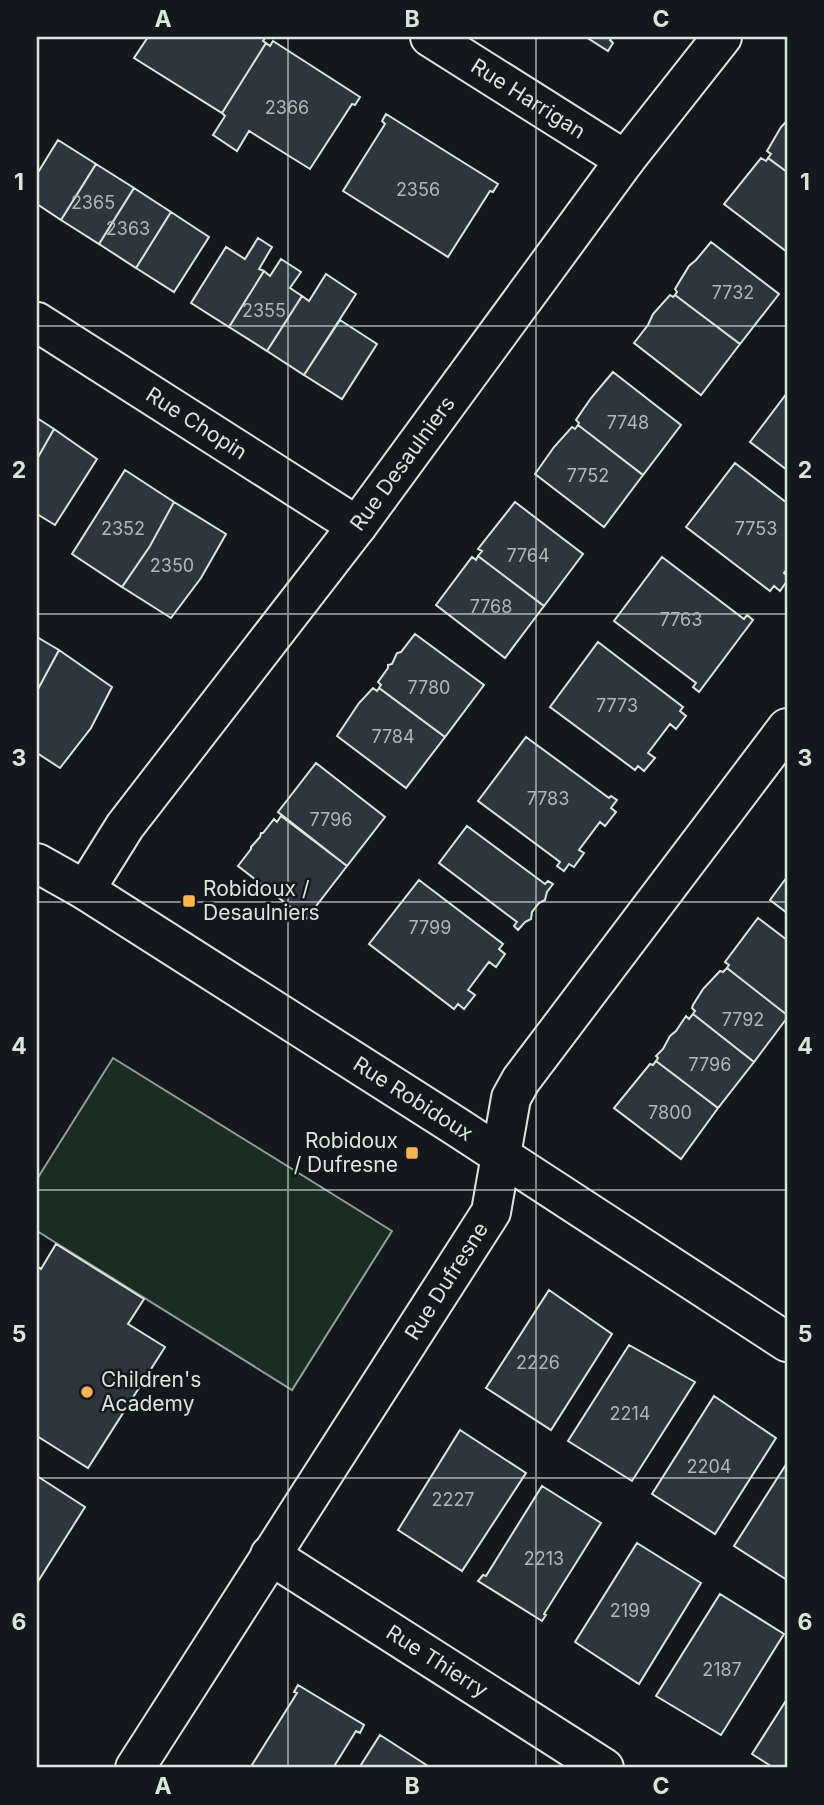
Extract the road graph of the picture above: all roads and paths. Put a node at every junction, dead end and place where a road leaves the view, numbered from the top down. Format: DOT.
graph roads {
  1 [pos="430,37"];
  2 [pos="722,37"];
  3 [pos="625,160"];
  4 [pos="37,322"];
  5 [pos="357,526"];
  6 [pos="787,728"];
  7 [pos="37,863"];
  8 [pos="85,890"];
  9 [pos="500,1155"];
  10 [pos="787,1342"];
  11 [pos="270,1555"];
  12 [pos="135,1768"];
  13 [pos="604,1768"];
  1 -- 3 [label="street, Rue Harrigan"];
  2 -- 3 [label="street, Rue Desaulniers"];
  3 -- 5 [label="street, Rue Desaulniers"];
  4 -- 5 [label="street, Rue Chopin"];
  5 -- 8 [label="street, Rue Desaulniers"];
  6 -- 9 [label="street, Rue Dufresne"];
  7 -- 8 [label="street, Rue Robidoux"];
  8 -- 9 [label="street, Rue Robidoux"];
  9 -- 10 [label="street, Rue Robidoux"];
  9 -- 11 [label="street, Rue Dufresne"];
  11 -- 12 [label="street, Rue Dufresne"];
  11 -- 13 [label="street, Rue Thierry"];
}
